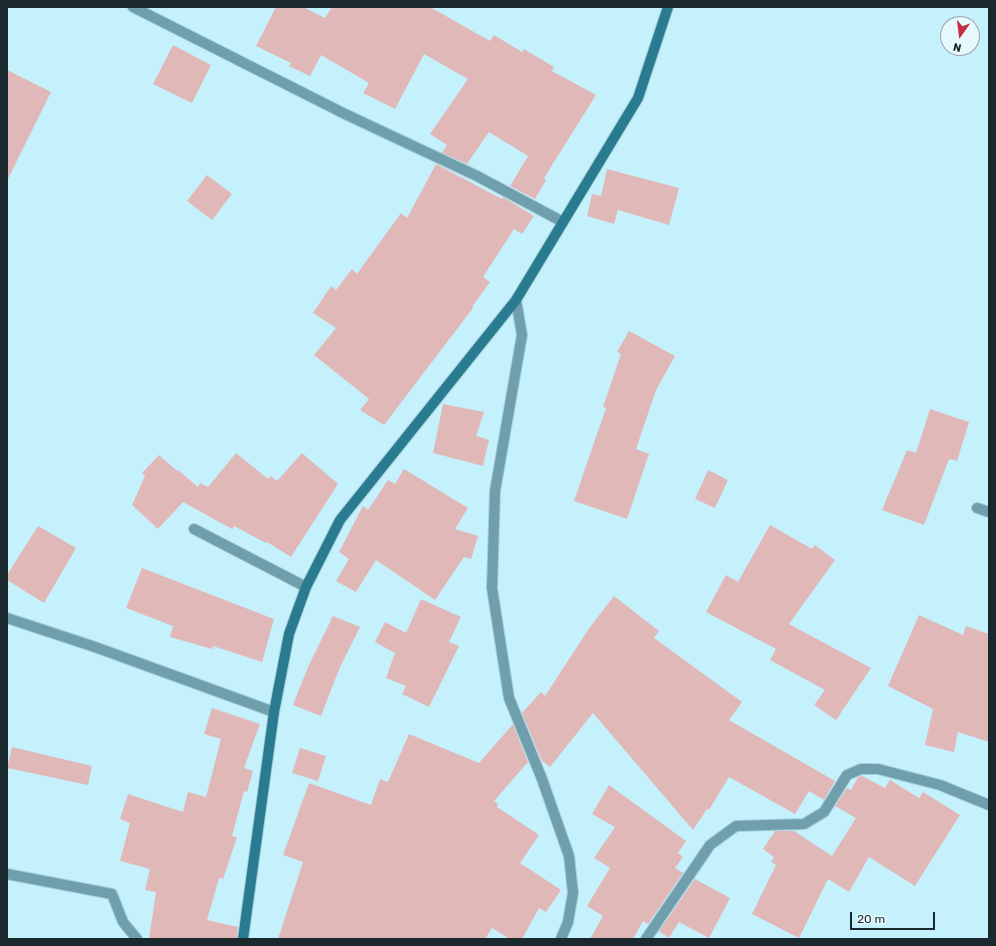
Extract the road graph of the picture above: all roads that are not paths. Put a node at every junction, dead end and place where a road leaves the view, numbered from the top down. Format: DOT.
graph roads {
  1 [pos="133,7"];
  2 [pos="668,7"];
  3 [pos="562,222"];
  4 [pos="516,300"];
  5 [pos="977,508"];
  6 [pos="989,512"];
  7 [pos="194,530"];
  8 [pos="306,587"];
  9 [pos="7,618"];
  10 [pos="274,712"];
  11 [pos="989,805"];
  12 [pos="7,874"];
  13 [pos="137,939"];
  14 [pos="243,939"];
  15 [pos="560,939"];
  16 [pos="646,939"];
  1 -- 3 [label="street"];
  2 -- 3 [label="street"];
  3 -- 4 [label="street"];
  4 -- 8 [label="street"];
  4 -- 15 [label="street"];
  5 -- 6 [label="street"];
  7 -- 8 [label="street"];
  8 -- 10 [label="street"];
  9 -- 10 [label="street"];
  10 -- 14 [label="street"];
  11 -- 16 [label="street"];
  12 -- 13 [label="street"];
}
